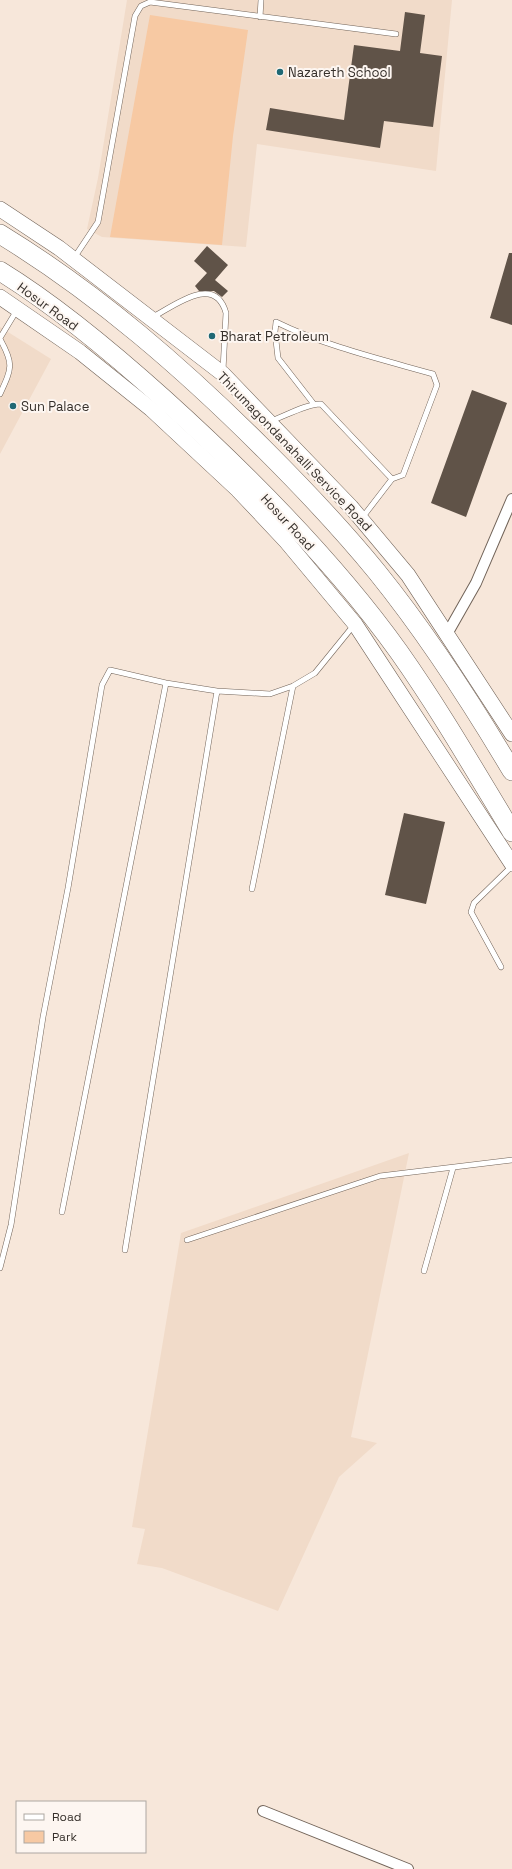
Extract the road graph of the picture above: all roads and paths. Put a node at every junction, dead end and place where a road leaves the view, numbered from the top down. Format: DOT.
graph roads {
  1 [pos="261,0"];
  2 [pos="260,17"];
  3 [pos="396,34"];
  4 [pos="0,210"];
  5 [pos="0,234"];
  6 [pos="73,259"];
  7 [pos="0,271"];
  8 [pos="0,297"];
  9 [pos="17,309"];
  10 [pos="151,318"];
  11 [pos="0,338"];
  12 [pos="223,374"];
  13 [pos="0,394"];
  14 [pos="313,403"];
  15 [pos="268,421"];
  16 [pos="392,479"];
  17 [pos="512,499"];
  18 [pos="362,519"];
  19 [pos="355,624"];
  20 [pos="446,634"];
  21 [pos="166,683"];
  22 [pos="293,686"];
  23 [pos="217,691"];
  24 [pos="512,734"];
  25 [pos="512,771"];
  26 [pos="512,832"];
  27 [pos="512,865"];
  28 [pos="252,889"];
  29 [pos="501,967"];
  30 [pos="512,1160"];
  31 [pos="453,1168"];
  32 [pos="62,1212"];
  33 [pos="187,1240"];
  34 [pos="125,1250"];
  35 [pos="0,1268"];
  36 [pos="424,1271"];
  37 [pos="263,1811"];
  38 [pos="408,1869"];
  1 -- 2 [label="lane"];
  2 -- 3 [label="lane"];
  2 -- 6 [label="lane"];
  4 -- 6 [label="street, Thirumagondanahalli Service Road"];
  5 -- 25 [label="highway"];
  6 -- 10 [label="street, Thirumagondanahalli Service Road"];
  7 -- 26 [label="highway, Hosur Road"];
  8 -- 9 [label="street"];
  9 -- 11 [label="lane"];
  9 -- 19 [label="street"];
  10 -- 12 [label="street, Thirumagondanahalli Service Road"];
  10 -- 12 [label="lane"];
  11 -- 13 [label="lane"];
  12 -- 15 [label="street, Thirumagondanahalli Service Road"];
  14 -- 15 [label="lane"];
  14 -- 16 [label="lane"];
  14 -- 16 [label="lane"];
  15 -- 18 [label="street, Thirumagondanahalli Service Road"];
  16 -- 18 [label="lane"];
  17 -- 20 [label="street"];
  18 -- 20 [label="street, Thirumagondanahalli Service Road"];
  19 -- 22 [label="lane"];
  19 -- 27 [label="street"];
  20 -- 24 [label="street, Thirumagondanahalli Service Road"];
  21 -- 23 [label="lane"];
  21 -- 32 [label="lane"];
  21 -- 35 [label="lane"];
  22 -- 23 [label="lane"];
  22 -- 28 [label="lane"];
  23 -- 34 [label="lane"];
  27 -- 29 [label="lane"];
  30 -- 31 [label="lane"];
  31 -- 33 [label="lane"];
  31 -- 36 [label="lane"];
  37 -- 38 [label="street"];
}
